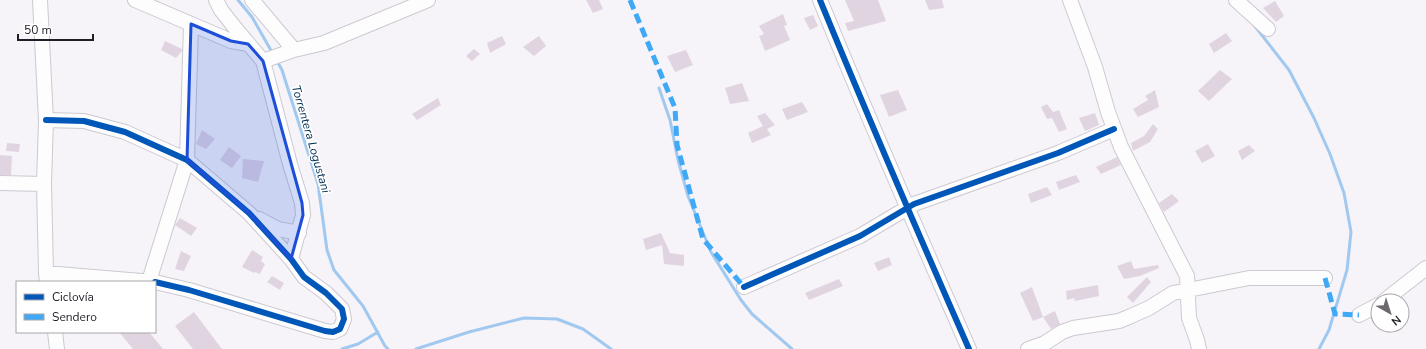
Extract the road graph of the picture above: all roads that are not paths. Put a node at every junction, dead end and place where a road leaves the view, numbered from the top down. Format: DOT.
graph roads {
  1 [pos="40,0"];
  2 [pos="135,0"];
  3 [pos="216,0"];
  4 [pos="252,0"];
  5 [pos="428,0"];
  6 [pos="820,0"];
  7 [pos="1070,0"];
  8 [pos="1236,0"];
  9 [pos="191,24"];
  10 [pos="1268,29"];
  11 [pos="248,44"];
  12 [pos="294,50"];
  13 [pos="271,58"];
  14 [pos="46,120"];
  15 [pos="1114,129"];
  16 [pos="187,160"];
  17 [pos="0,183"];
  18 [pos="44,184"];
  19 [pos="907,208"];
  20 [pos="249,213"];
  21 [pos="299,233"];
  22 [pos="291,259"];
  23 [pos="1426,268"];
  24 [pos="46,277"];
  25 [pos="1325,278"];
  26 [pos="132,281"];
  27 [pos="153,281"];
  28 [pos="156,283"];
  29 [pos="744,288"];
  30 [pos="1189,290"];
  31 [pos="1394,293"];
  32 [pos="1370,310"];
  33 [pos="1359,316"];
  34 [pos="55,333"];
  35 [pos="57,349"];
  36 [pos="969,349"];
  37 [pos="1028,349"];
  38 [pos="1199,349"];
  1 -- 14 [label="street"];
  2 -- 9 [label="street"];
  3 -- 11 [label="street"];
  4 -- 12 [label="street"];
  5 -- 12 [label="street"];
  6 -- 19 [label="street"];
  7 -- 15 [label="street"];
  8 -- 10 [label="street"];
  9 -- 11 [label="street"];
  9 -- 16 [label="street"];
  11 -- 13 [label="street"];
  12 -- 13 [label="street"];
  13 -- 21 [label="street"];
  14 -- 16 [label="street"];
  14 -- 18 [label="street"];
  15 -- 19 [label="street"];
  15 -- 30 [label="street"];
  16 -- 20 [label="street"];
  16 -- 27 [label="street"];
  17 -- 18 [label="street"];
  18 -- 24 [label="street"];
  19 -- 29 [label="street"];
  19 -- 36 [label="street"];
  20 -- 21 [label="street"];
  20 -- 22 [label="street"];
  21 -- 22 [label="street"];
  22 -- 28 [label="street"];
  23 -- 31 [label="street"];
  24 -- 26 [label="street"];
  25 -- 30 [label="street"];
  30 -- 37 [label="street"];
  30 -- 38 [label="street"];
  32 -- 33 [label="street"];
  34 -- 35 [label="street"];
}
